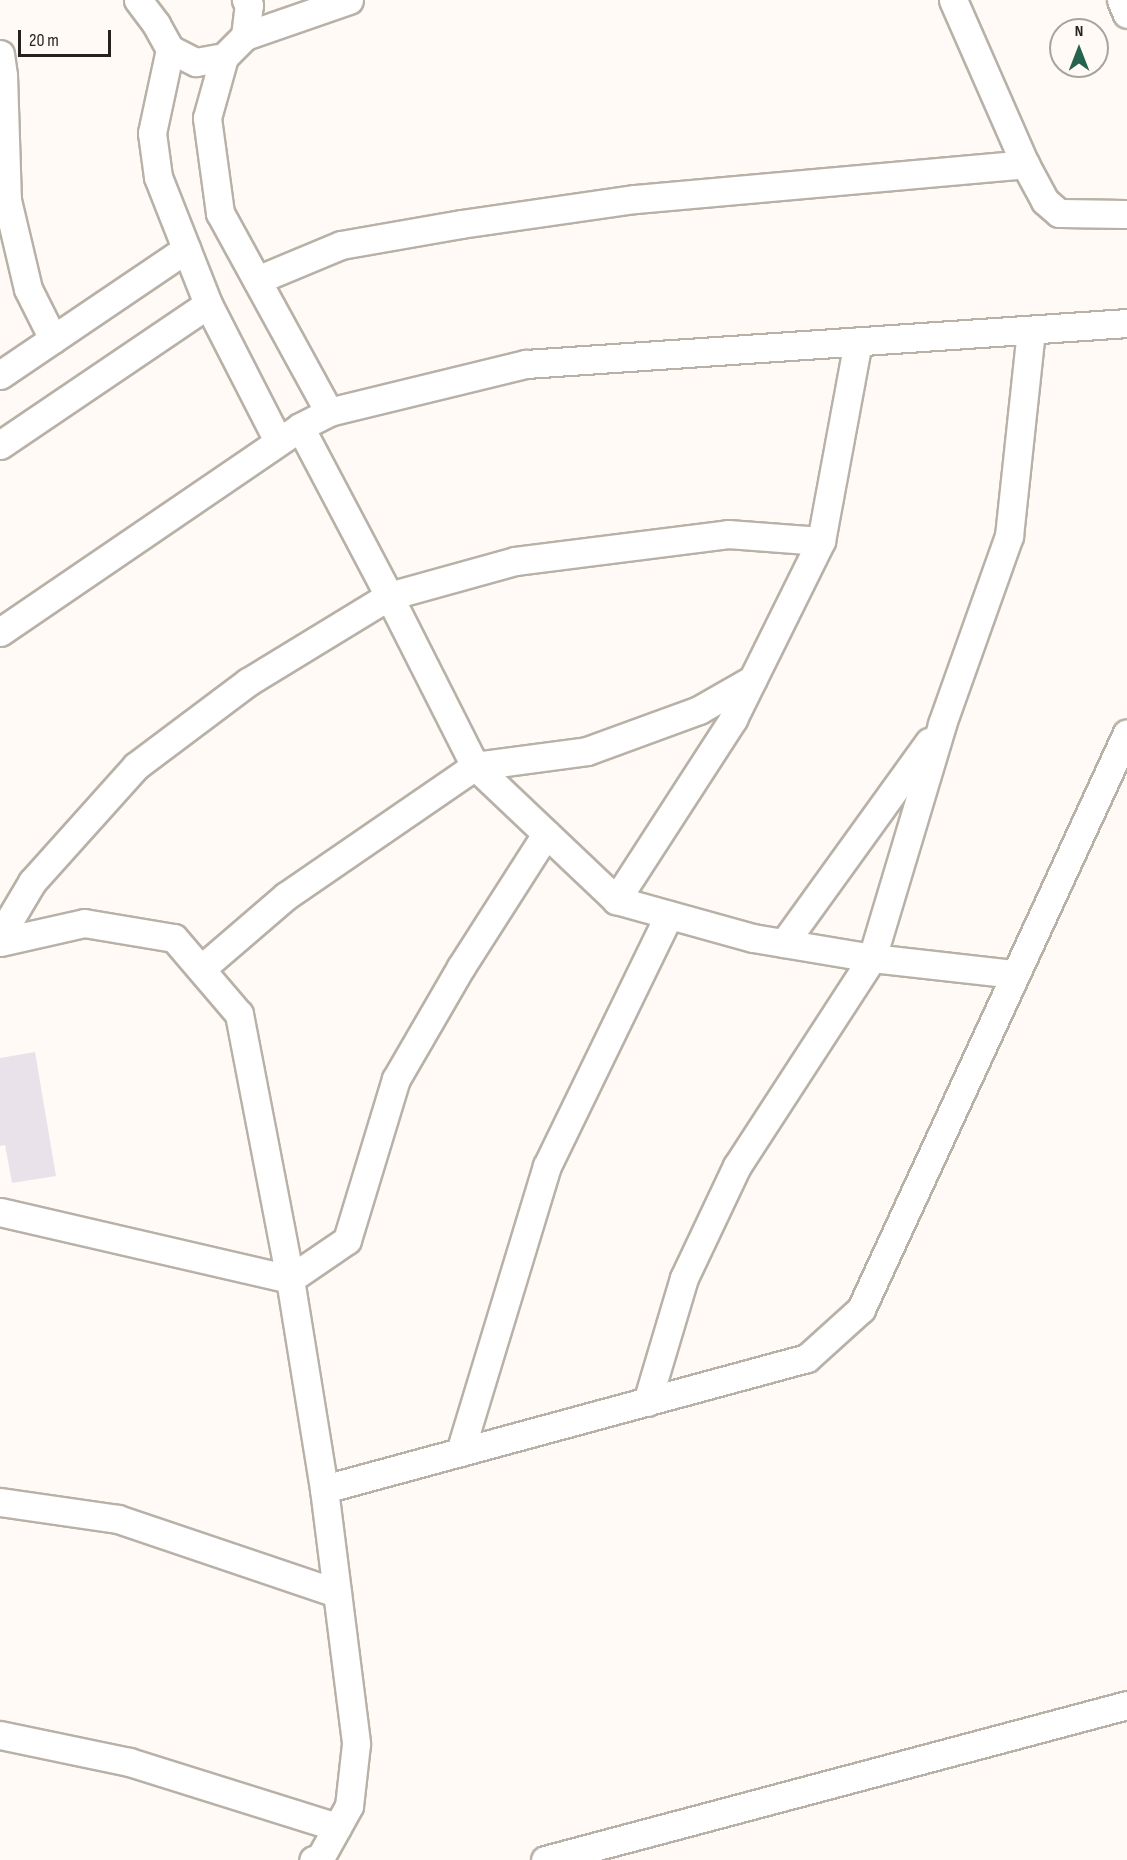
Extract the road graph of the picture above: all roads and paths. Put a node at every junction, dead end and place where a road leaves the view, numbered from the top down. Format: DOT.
graph roads {
  1 [pos="138,0"];
  2 [pos="246,0"];
  3 [pos="349,0"];
  4 [pos="953,0"];
  5 [pos="1121,0"];
  6 [pos="158,12"];
  7 [pos="1127,14"];
  8 [pos="245,36"];
  9 [pos="170,49"];
  10 [pos="0,54"];
  11 [pos="224,57"];
  12 [pos="1025,164"];
  13 [pos="1127,214"];
  14 [pos="186,249"];
  15 [pos="257,280"];
  16 [pos="208,304"];
  17 [pos="1127,323"];
  18 [pos="1031,330"];
  19 [pos="53,339"];
  20 [pos="858,341"];
  21 [pos="0,375"];
  22 [pos="329,412"];
  23 [pos="289,434"];
  24 [pos="0,445"];
  25 [pos="820,541"];
  26 [pos="389,596"];
  27 [pos="0,632"];
  28 [pos="753,679"];
  29 [pos="942,724"];
  30 [pos="1127,733"];
  31 [pos="475,766"];
  32 [pos="546,834"];
  33 [pos="616,900"];
  34 [pos="669,915"];
  35 [pos="0,936"];
  36 [pos="0,942"];
  37 [pos="784,943"];
  38 [pos="872,958"];
  39 [pos="201,969"];
  40 [pos="1016,974"];
  41 [pos="0,1212"];
  42 [pos="290,1279"];
  43 [pos="647,1402"];
  44 [pos="460,1452"];
  45 [pos="324,1489"];
  46 [pos="0,1502"];
  47 [pos="337,1593"];
  48 [pos="1127,1705"];
  49 [pos="0,1735"];
  50 [pos="337,1827"];
  51 [pos="313,1860"];
  52 [pos="545,1860"];
  1 -- 6 [label="street"];
  2 -- 8 [label="street"];
  3 -- 8 [label="street"];
  4 -- 12 [label="street"];
  5 -- 7 [label="street"];
  6 -- 9 [label="street"];
  8 -- 11 [label="street"];
  9 -- 11 [label="street"];
  9 -- 14 [label="street"];
  10 -- 19 [label="street"];
  11 -- 15 [label="street"];
  12 -- 13 [label="street"];
  12 -- 15 [label="street"];
  14 -- 16 [label="street"];
  14 -- 19 [label="street"];
  15 -- 22 [label="street"];
  16 -- 23 [label="street"];
  16 -- 24 [label="street"];
  17 -- 18 [label="street"];
  18 -- 20 [label="street"];
  18 -- 29 [label="street"];
  19 -- 21 [label="street"];
  20 -- 22 [label="street"];
  20 -- 25 [label="street"];
  22 -- 23 [label="street"];
  23 -- 26 [label="street"];
  23 -- 27 [label="street"];
  25 -- 26 [label="street"];
  25 -- 28 [label="street"];
  26 -- 31 [label="street"];
  26 -- 35 [label="street"];
  28 -- 31 [label="street"];
  28 -- 33 [label="street"];
  29 -- 37 [label="street"];
  29 -- 38 [label="street"];
  30 -- 40 [label="street"];
  31 -- 32 [label="street"];
  31 -- 39 [label="street"];
  32 -- 33 [label="street"];
  32 -- 42 [label="street"];
  33 -- 34 [label="street"];
  34 -- 37 [label="street"];
  34 -- 44 [label="street"];
  36 -- 39 [label="street"];
  37 -- 38 [label="street"];
  38 -- 40 [label="street"];
  38 -- 43 [label="street"];
  39 -- 42 [label="street"];
  40 -- 43 [label="street"];
  41 -- 42 [label="street"];
  42 -- 45 [label="street"];
  43 -- 44 [label="street"];
  44 -- 45 [label="street"];
  45 -- 47 [label="street"];
  46 -- 47 [label="street"];
  47 -- 50 [label="street"];
  48 -- 52 [label="street"];
  49 -- 50 [label="street"];
  50 -- 51 [label="street"];
}
